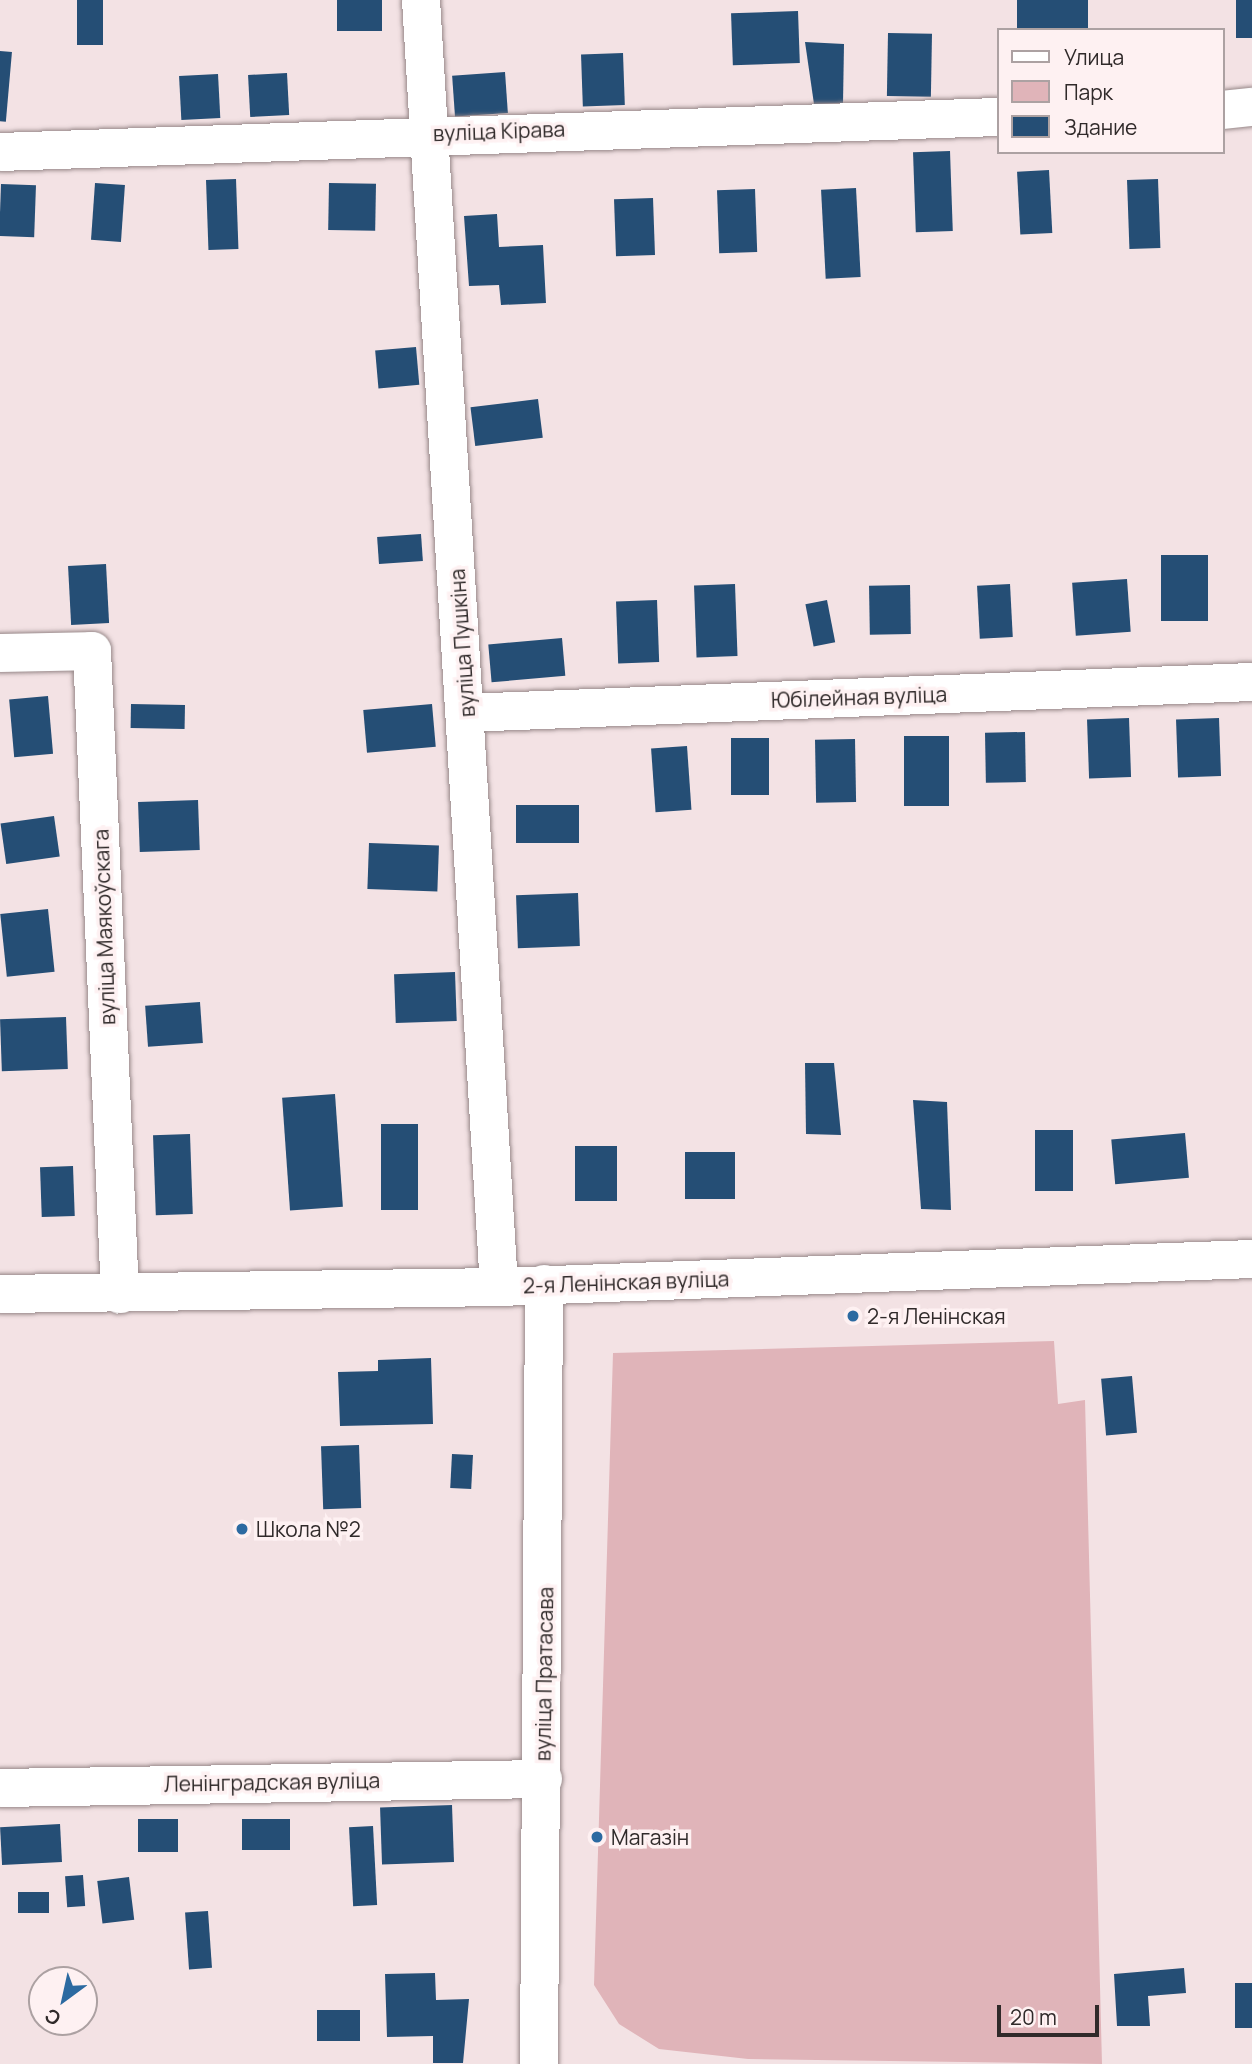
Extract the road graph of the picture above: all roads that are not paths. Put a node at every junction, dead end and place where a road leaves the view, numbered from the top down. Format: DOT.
graph roads {
  1 [pos="421,0"];
  2 [pos="1252,107"];
  3 [pos="1224,110"];
  4 [pos="996,117"];
  5 [pos="430,133"];
  6 [pos="0,152"];
  7 [pos="0,653"];
  8 [pos="1252,681"];
  9 [pos="466,713"];
  10 [pos="1252,1259"];
  11 [pos="544,1284"];
  12 [pos="499,1287"];
  13 [pos="0,1294"];
  14 [pos="120,1294"];
  15 [pos="543,1779"];
  16 [pos="0,1788"];
  17 [pos="539,2064"];
  1 -- 5 [label="street, вуліца Пушкіна"];
  2 -- 3 [label="street"];
  4 -- 5 [label="street, вуліца Кірава"];
  5 -- 6 [label="street, вуліца Кірава"];
  5 -- 9 [label="street, вуліца Пушкіна"];
  7 -- 14 [label="street, вуліца Маякоўскага"];
  8 -- 9 [label="street, Юбілейная вуліца"];
  9 -- 12 [label="street, вуліца Пушкіна"];
  10 -- 11 [label="street, 2-я Ленінская вуліца"];
  11 -- 12 [label="street, 2-я Ленінская вуліца"];
  11 -- 15 [label="street, вуліца Пратасава"];
  12 -- 14 [label="street, 2-я Ленінская вуліца"];
  13 -- 14 [label="street, 2-я Ленінская вуліца"];
  15 -- 16 [label="street, Ленінградская вуліца"];
  15 -- 17 [label="street, вуліца Пратасава"];
}
